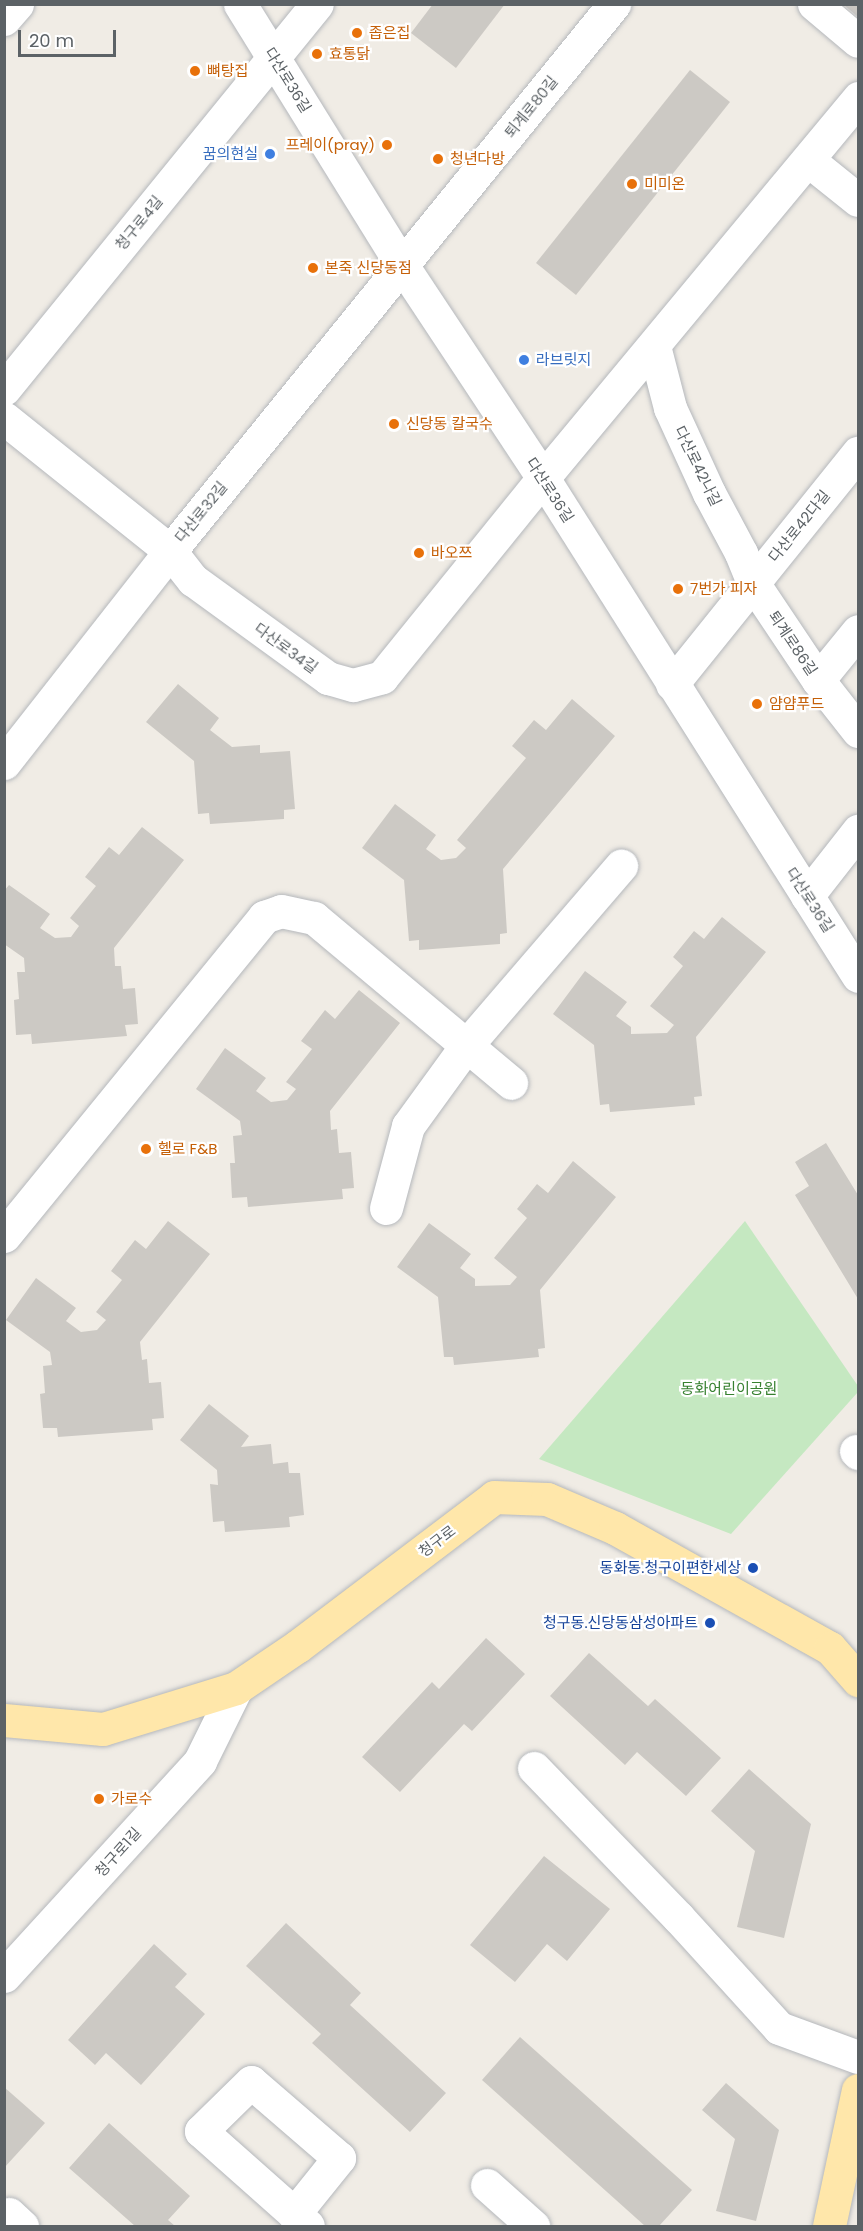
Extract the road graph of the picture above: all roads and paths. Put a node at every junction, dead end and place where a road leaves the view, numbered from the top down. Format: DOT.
graph roads {
  1 [pos="17,4"];
  2 [pos="240,4"];
  3 [pos="317,4"];
  4 [pos="614,4"];
  5 [pos="814,4"];
  6 [pos="4,20"];
  7 [pos="858,41"];
  8 [pos="274,58"];
  9 [pos="858,98"];
  10 [pos="808,160"];
  11 [pos="858,200"];
  12 [pos="402,265"];
  13 [pos="654,346"];
  14 [pos="4,389"];
  15 [pos="4,418"];
  16 [pos="858,453"];
  17 [pos="543,478"];
  18 [pos="170,551"];
  19 [pos="753,583"];
  20 [pos="858,631"];
  21 [pos="818,680"];
  22 [pos="672,684"];
  23 [pos="858,730"];
  24 [pos="4,763"];
  25 [pos="858,831"];
  26 [pos="621,866"];
  27 [pos="807,896"];
  28 [pos="858,976"];
  29 [pos="466,1046"];
  30 [pos="511,1083"];
  31 [pos="386,1208"];
  32 [pos="4,1236"];
  33 [pos="858,1680"];
  34 [pos="236,1688"];
  35 [pos="4,1720"];
  36 [pos="534,1768"];
  37 [pos="4,1976"];
  38 [pos="858,2057"];
  39 [pos="858,2090"];
  40 [pos="487,2185"];
  41 [pos="533,2226"];
  42 [pos="829,2226"];
  1 -- 6 [label="street"];
  2 -- 8 [label="street, 다산로36길"];
  3 -- 8 [label="street, 청구로4길"];
  4 -- 12 [label="street, 퇴계로80길"];
  5 -- 7 [label="street"];
  8 -- 12 [label="street, 다산로36길"];
  8 -- 14 [label="street, 청구로4길"];
  9 -- 10 [label="street"];
  10 -- 11 [label="street"];
  10 -- 13 [label="street"];
  12 -- 17 [label="street, 다산로36길"];
  12 -- 18 [label="street, 다산로32길"];
  13 -- 17 [label="street"];
  13 -- 19 [label="street, 다산로42나길"];
  15 -- 18 [label="street, 다산로34길"];
  16 -- 19 [label="street, 다산로42다길"];
  17 -- 18 [label="street, 다산로34길"];
  17 -- 22 [label="street, 다산로36길"];
  18 -- 24 [label="street, 다산로32길"];
  19 -- 21 [label="street, 퇴계로86길"];
  19 -- 22 [label="street, 다산로42다길"];
  20 -- 21 [label="street"];
  21 -- 23 [label="street, 퇴계로86길"];
  22 -- 27 [label="street, 다산로36길"];
  25 -- 27 [label="street"];
  26 -- 29 [label="street"];
  27 -- 28 [label="street, 다산로36길"];
  29 -- 30 [label="street"];
  29 -- 31 [label="street"];
  29 -- 32 [label="street"];
  33 -- 34 [label="main road, 청구로"];
  34 -- 35 [label="main road, 청구로"];
  34 -- 37 [label="street, 청구로1길"];
  36 -- 38 [label="street"];
  39 -- 42 [label="main road"];
  40 -- 41 [label="street"];
}
